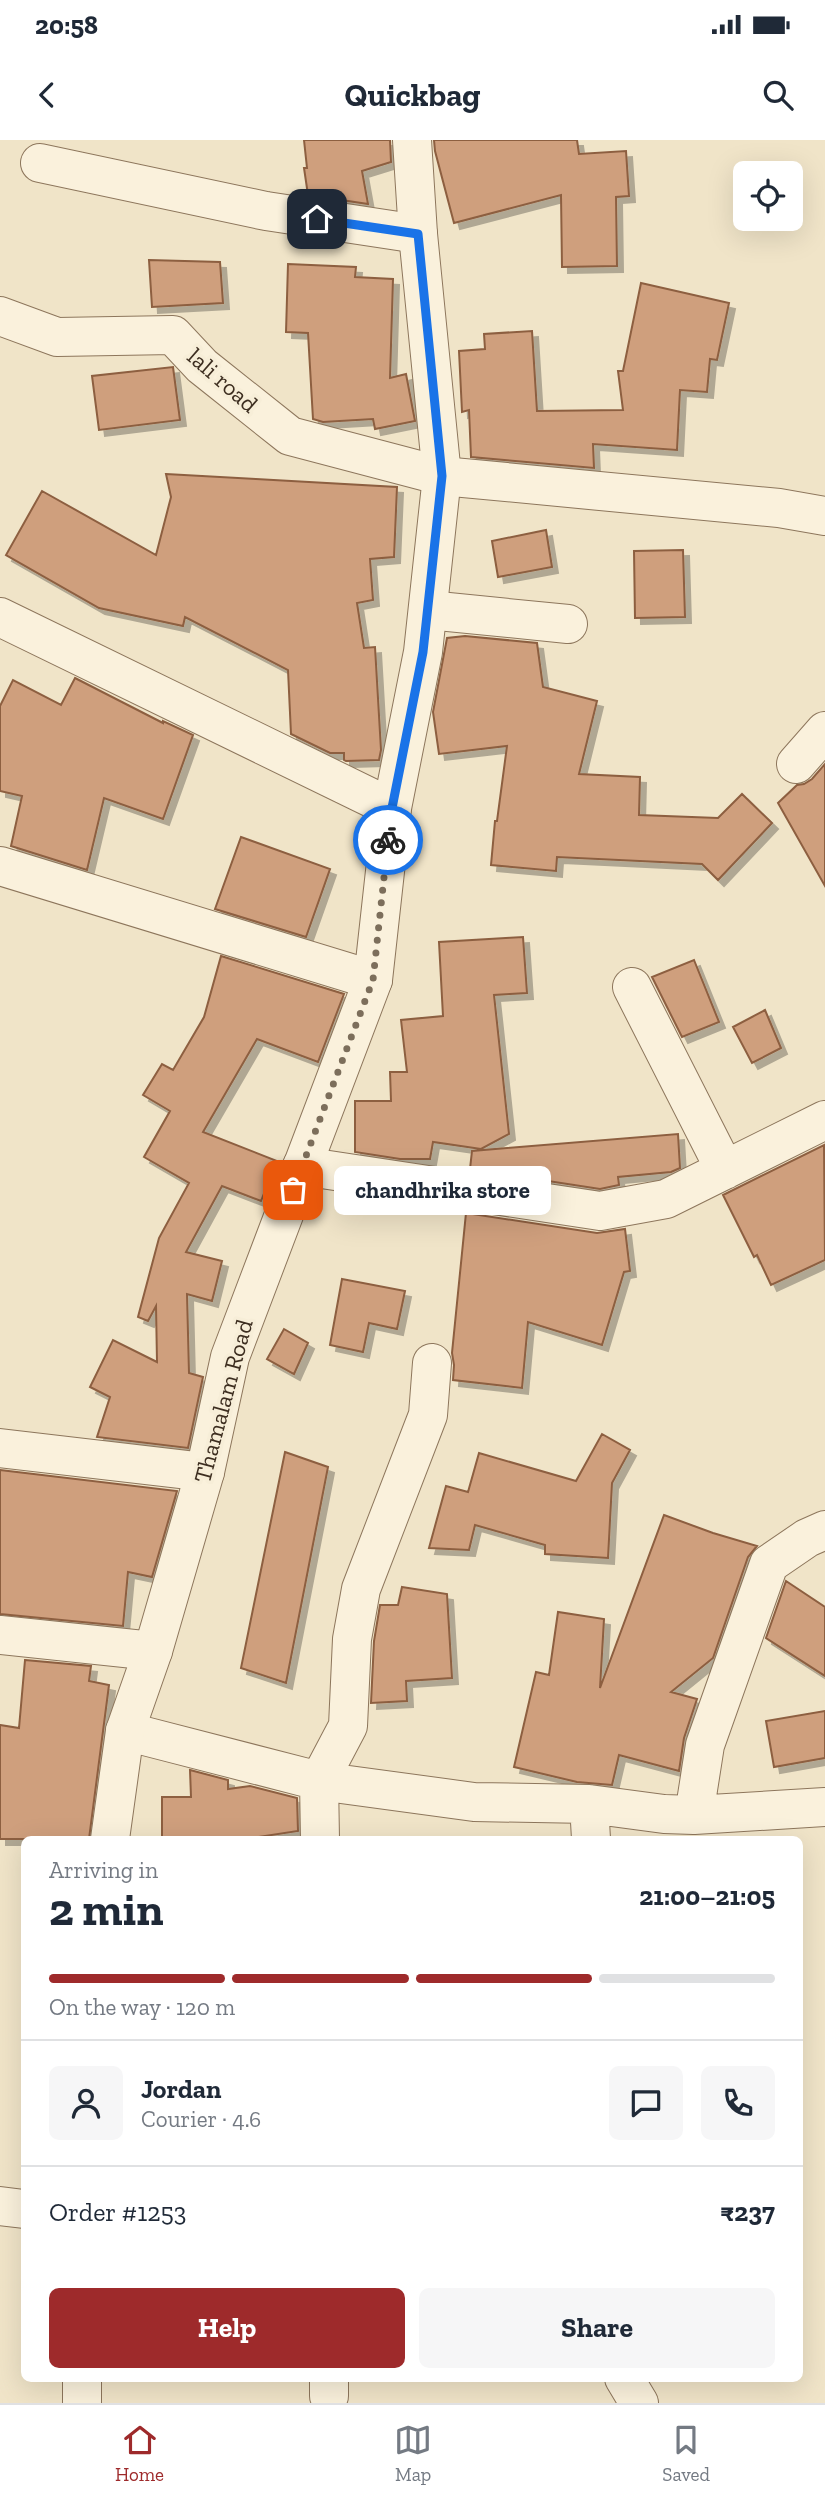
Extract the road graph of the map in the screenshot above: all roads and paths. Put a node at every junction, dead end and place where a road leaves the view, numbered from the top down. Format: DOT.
graph roads {
  1 [pos="412,140"];
  2 [pos="40,163"];
  3 [pos="418,234"];
  4 [pos="0,316"];
  5 [pos="442,476"];
  6 [pos="825,516"];
  7 [pos="428,610"];
  8 [pos="0,617"];
  9 [pos="568,624"];
  10 [pos="825,731"];
  11 [pos="796,764"];
  12 [pos="392,808"];
  13 [pos="0,866"];
  14 [pos="373,980"];
  15 [pos="632,987"];
  16 [pos="825,1119"];
  17 [pos="302,1166"];
  18 [pos="725,1170"];
  19 [pos="432,1363"];
  20 [pos="0,1448"];
  21 [pos="205,1472"];
  22 [pos="825,1530"];
  23 [pos="0,1635"];
  24 [pos="153,1651"];
  25 [pos="125,1731"];
  26 [pos="319,1781"];
  27 [pos="825,1807"];
  28 [pos="694,1815"];
  29 [pos="590,1821"];
  30 [pos="110,1836"];
  31 [pos="320,1836"];
  32 [pos="0,2206"];
  33 [pos="21,2209"];
  34 [pos="82,2382"];
  35 [pos="626,2382"];
  36 [pos="82,2403"];
  37 [pos="639,2403"];
  1 -- 3 [label="street, Thamalam Road"];
  2 -- 3 [label="street"];
  3 -- 5 [label="street, Thamalam Road"];
  4 -- 5 [label="street, lali road"];
  5 -- 6 [label="street, lali road"];
  5 -- 7 [label="street, Thamalam Road"];
  7 -- 9 [label="street"];
  7 -- 12 [label="street, Thamalam Road"];
  8 -- 12 [label="street"];
  10 -- 11 [label="street"];
  12 -- 14 [label="street, Thamalam Road"];
  13 -- 14 [label="street"];
  14 -- 17 [label="street, Thamalam Road"];
  15 -- 18 [label="street"];
  16 -- 18 [label="street"];
  17 -- 18 [label="street"];
  17 -- 21 [label="street, Thamalam Road"];
  19 -- 26 [label="street"];
  20 -- 21 [label="street"];
  21 -- 24 [label="street, Thamalam Road"];
  22 -- 28 [label="street"];
  23 -- 24 [label="street"];
  24 -- 25 [label="street, Thamalam Road"];
  25 -- 26 [label="street"];
  25 -- 30 [label="street, Thamalam Road"];
  26 -- 29 [label="street"];
  26 -- 31 [label="street"];
  27 -- 28 [label="street"];
  28 -- 29 [label="street"];
  32 -- 33 [label="street"];
  34 -- 36 [label="street"];
  35 -- 37 [label="street"];
}
